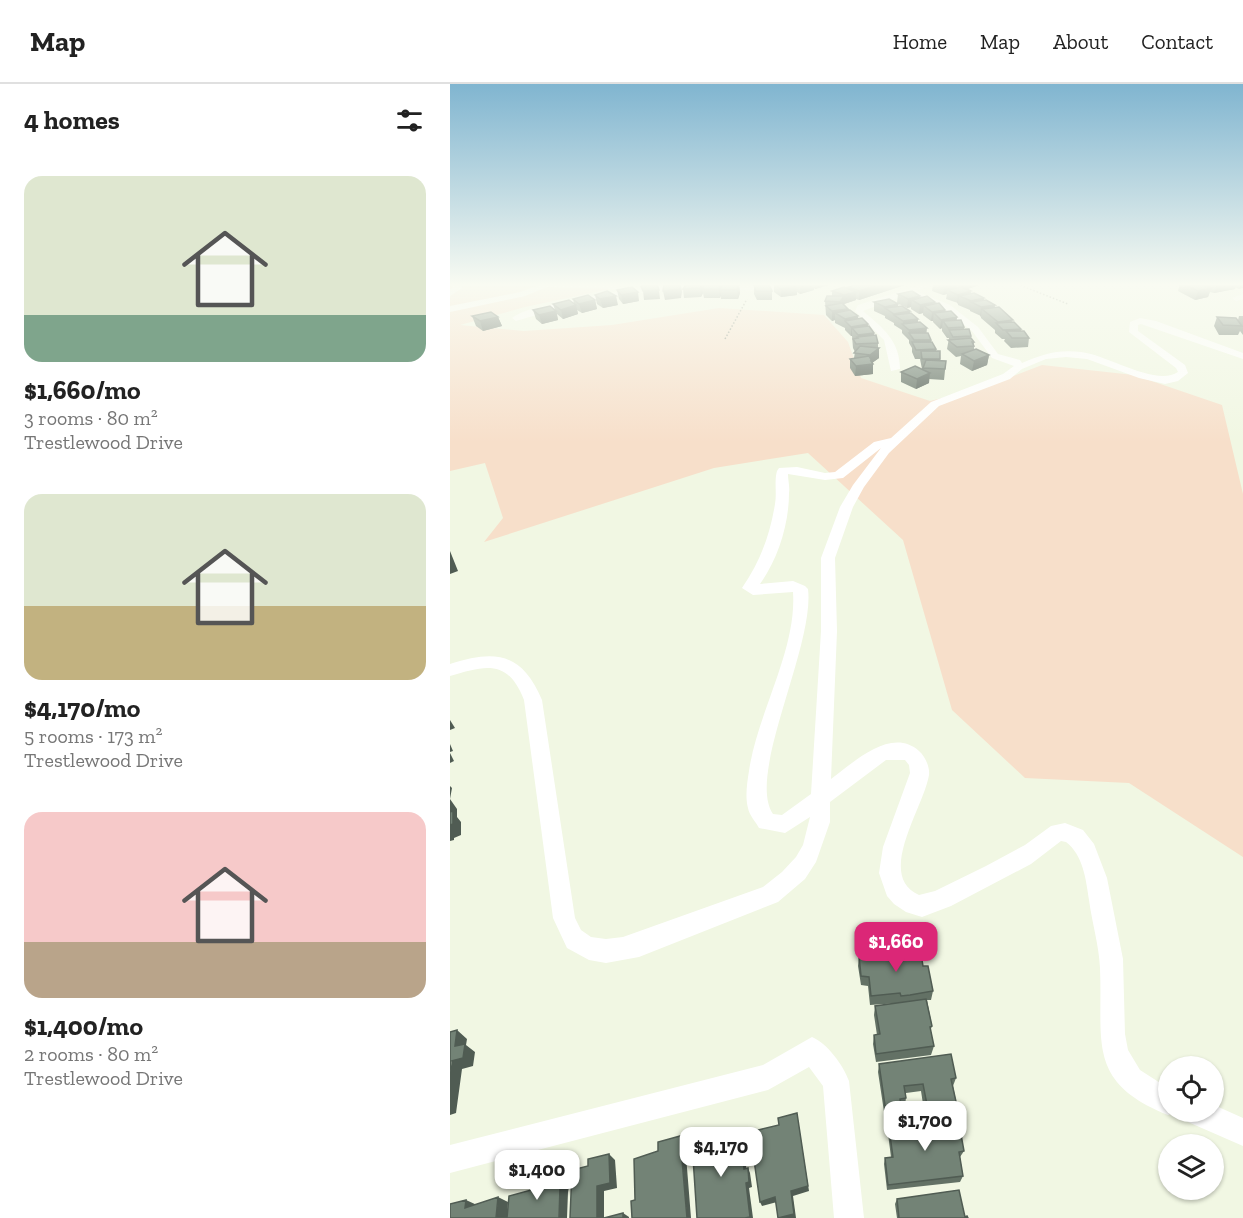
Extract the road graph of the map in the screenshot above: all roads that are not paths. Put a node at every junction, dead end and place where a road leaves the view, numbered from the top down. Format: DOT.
graph roads {
  1 [pos="886,337"];
  2 [pos="981,337"];
  3 [pos="1141,337"];
  4 [pos="1187,337"];
  5 [pos="1243,356"];
  6 [pos="1019,366"];
  7 [pos="895,369"];
  8 [pos="894,441"];
  9 [pos="450,670"];
  10 [pos="821,796"];
  11 [pos="1158,1097"];
  12 [pos="1220,1122"];
  13 [pos="1243,1132"];
  14 [pos="450,1159"];
  15 [pos="849,1218"];
  1 -- 7 [label="street"];
  2 -- 6 [label="street"];
  3 -- 6 [label="street"];
  4 -- 5 [label="street"];
  6 -- 8 [label="street"];
  8 -- 10 [label="street"];
  8 -- 10 [label="street"];
  9 -- 10 [label="street"];
  10 -- 11 [label="street"];
  12 -- 13 [label="street"];
  14 -- 15 [label="street"];
}
